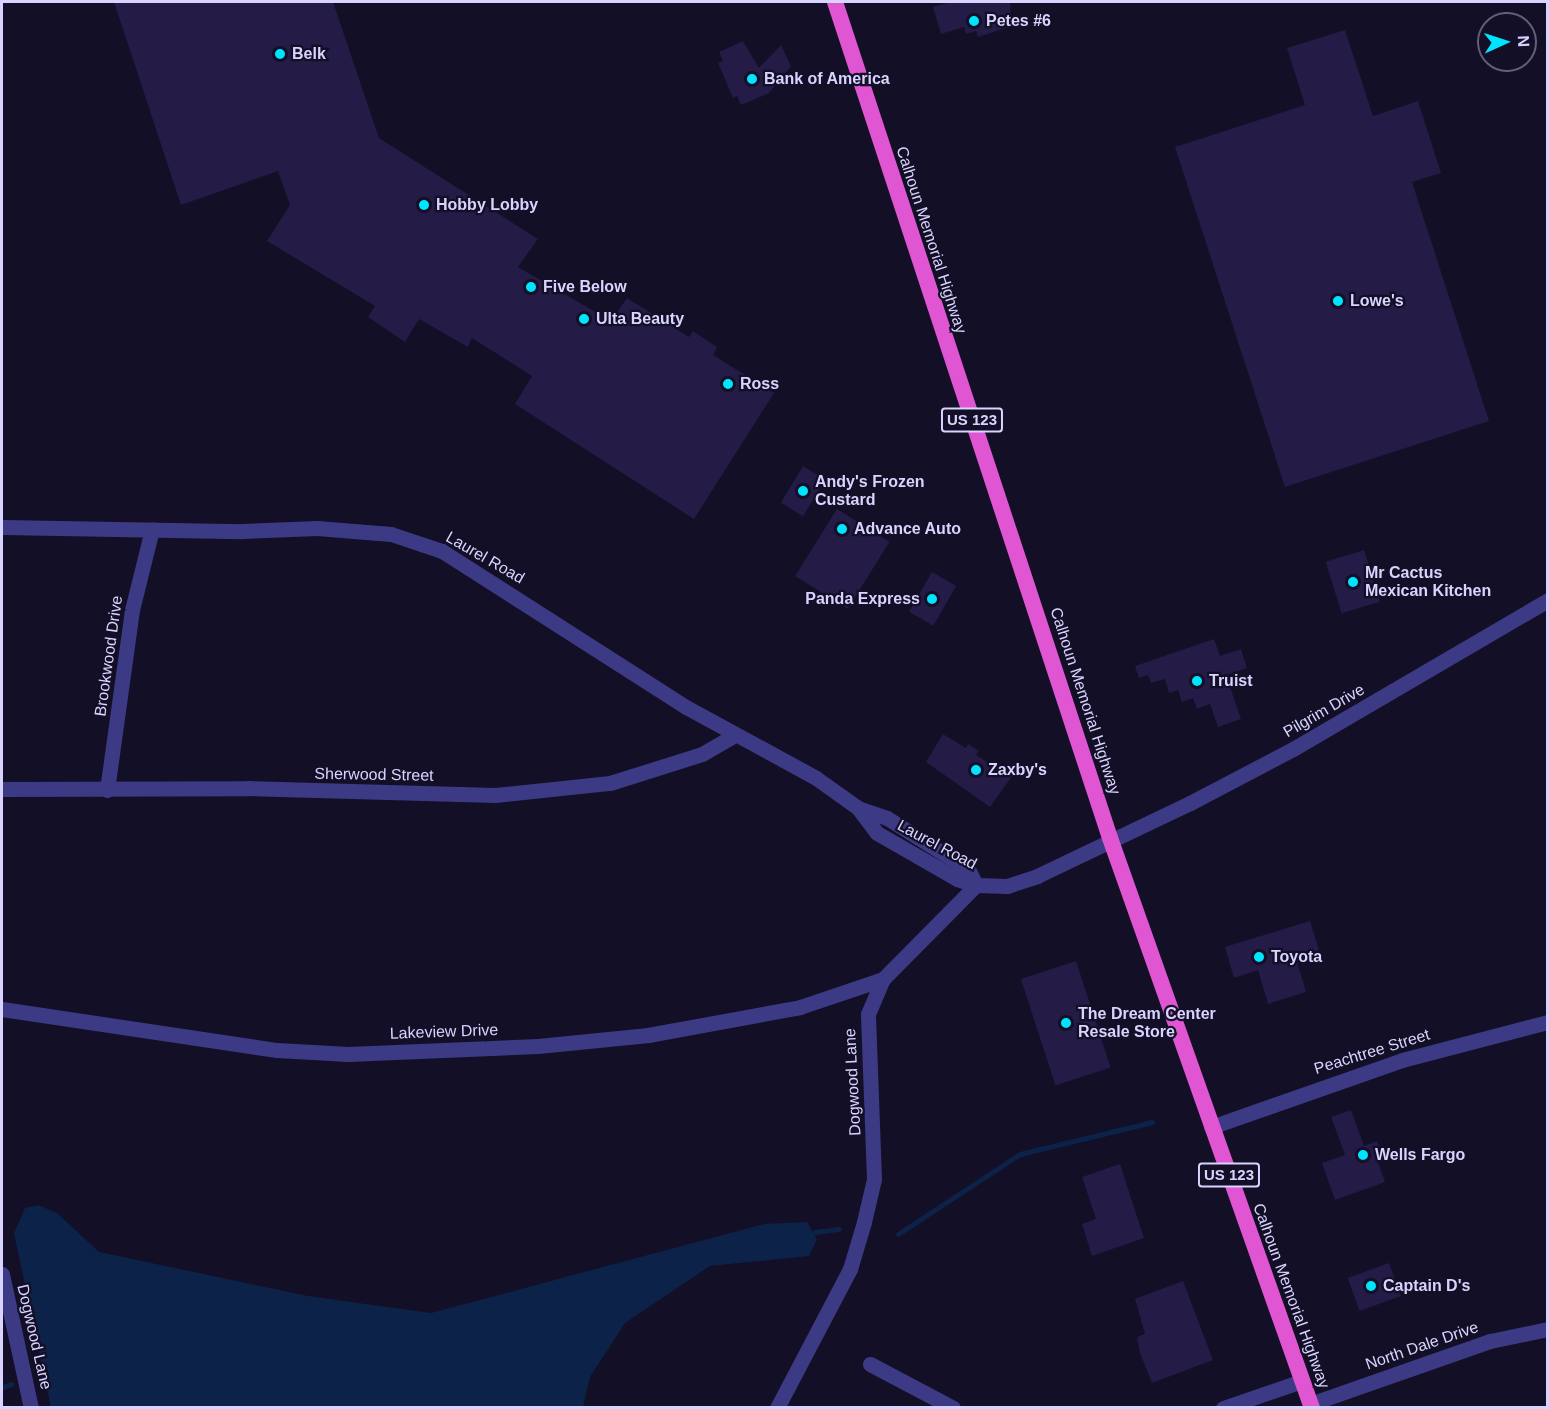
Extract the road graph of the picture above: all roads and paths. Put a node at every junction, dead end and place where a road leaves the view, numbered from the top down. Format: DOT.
graph roads {
  1 [pos="835,2"];
  2 [pos="2,527"];
  3 [pos="152,529"];
  4 [pos="1548,600"];
  5 [pos="736,734"];
  6 [pos="2,789"];
  7 [pos="107,790"];
  8 [pos="1110,838"];
  9 [pos="976,885"];
  10 [pos="883,979"];
  11 [pos="2,1009"];
  12 [pos="1548,1022"];
  13 [pos="1211,1127"];
  14 [pos="2,1274"];
  15 [pos="1548,1329"];
  16 [pos="870,1364"];
  17 [pos="1302,1381"];
  18 [pos="1311,1406"];
  19 [pos="31,1407"];
  20 [pos="777,1407"];
  21 [pos="953,1407"];
  22 [pos="1223,1407"];
  1 -- 8 [label="highway, Calhoun Memorial Highway / US 123"];
  2 -- 3 [label="street, Laurel Road"];
  3 -- 5 [label="street, Laurel Road"];
  3 -- 7 [label="street, Brookwood Drive"];
  4 -- 8 [label="street, Pilgrim Drive"];
  5 -- 7 [label="street, Sherwood Street"];
  5 -- 9 [label="street, Laurel Road"];
  6 -- 7 [label="street, Sherwood Street"];
  8 -- 9 [label="street"];
  8 -- 13 [label="highway, Calhoun Memorial Highway / US 123"];
  9 -- 10 [label="street, Dogwood Lane"];
  10 -- 11 [label="street, Lakeview Drive"];
  10 -- 20 [label="street, Dogwood Lane"];
  12 -- 13 [label="street, Peachtree Street"];
  13 -- 17 [label="highway, Calhoun Memorial Highway / US 123"];
  14 -- 19 [label="street, Dogwood Lane"];
  15 -- 18 [label="street, North Dale Drive"];
  16 -- 21 [label="street"];
  17 -- 18 [label="highway, Calhoun Memorial Highway / US 123"];
  17 -- 22 [label="street"];
}
